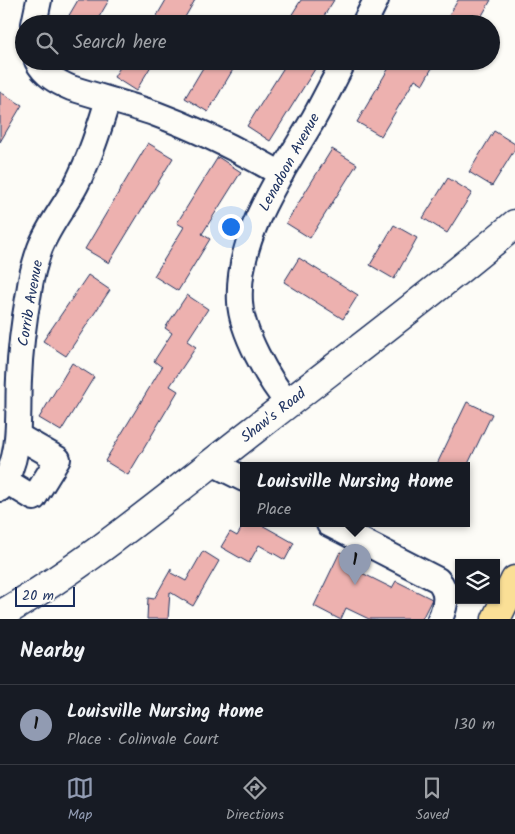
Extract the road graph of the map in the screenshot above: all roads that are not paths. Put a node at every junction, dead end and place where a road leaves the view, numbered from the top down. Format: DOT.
graph roads {
  1 [pos="39,0"];
  2 [pos="376,0"];
  3 [pos="36,15"];
  4 [pos="368,15"];
  5 [pos="44,70"];
  6 [pos="339,70"];
  7 [pos="108,100"];
  8 [pos="281,174"];
  9 [pos="515,224"];
  10 [pos="288,404"];
  11 [pos="18,436"];
  12 [pos="212,463"];
  13 [pos="240,477"];
  14 [pos="3,485"];
  15 [pos="335,527"];
  16 [pos="515,580"];
  17 [pos="0,615"];
  18 [pos="440,619"];
  19 [pos="496,619"];
  1 -- 3 [label="street"];
  2 -- 4 [label="street"];
  5 -- 7 [label="street"];
  6 -- 8 [label="street, Lenadoon Avenue"];
  7 -- 8 [label="street"];
  7 -- 11 [label="street, Corrib Avenue"];
  8 -- 10 [label="street, Lenadoon Avenue"];
  9 -- 10 [label="street, Shaw's Road"];
  10 -- 12 [label="street, Shaw's Road"];
  11 -- 14 [label="street, Corrib Avenue"];
  11 -- 14 [label="street"];
  12 -- 13 [label="street"];
  12 -- 17 [label="street, Shaw's Road"];
  15 -- 18 [label="street"];
  16 -- 19 [label="main road"];
}
